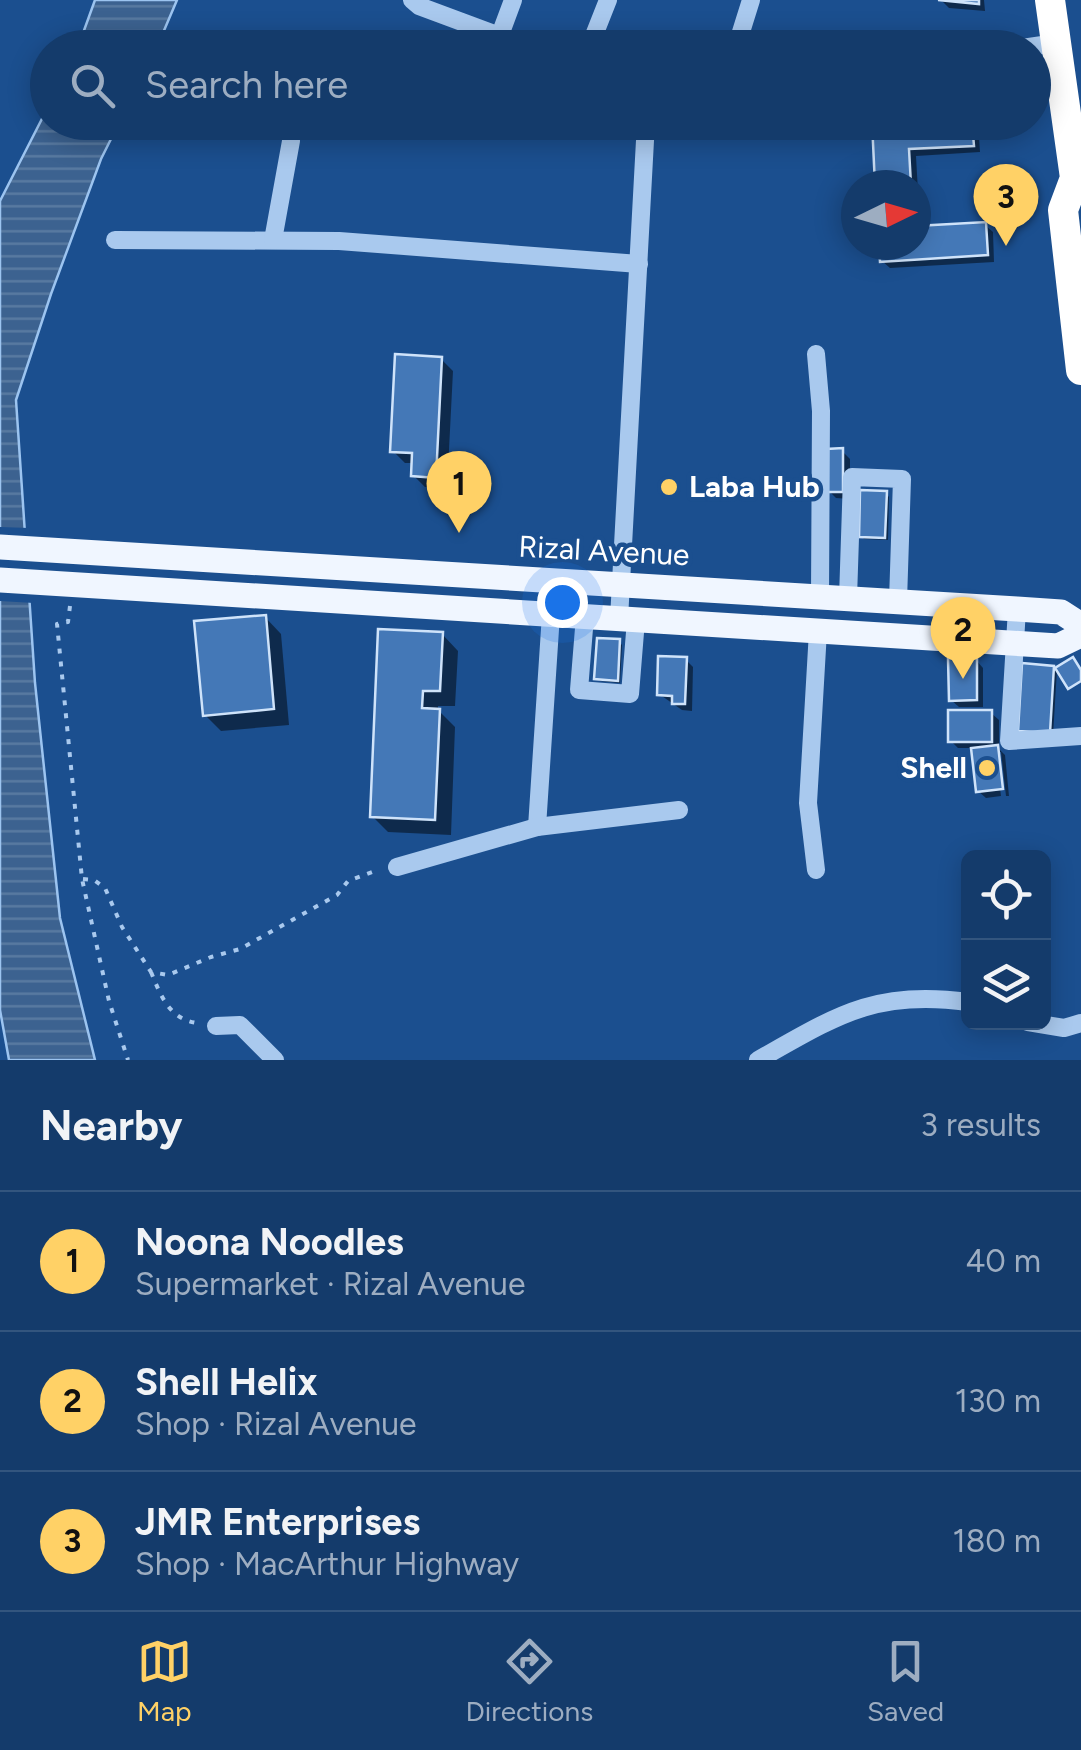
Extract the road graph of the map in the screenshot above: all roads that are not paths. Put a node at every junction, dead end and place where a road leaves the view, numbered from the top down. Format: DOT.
graph roads {
  1 [pos="412,0"];
  2 [pos="513,0"];
  3 [pos="608,0"];
  4 [pos="752,0"];
  5 [pos="1050,0"];
  6 [pos="485,30"];
  7 [pos="502,30"];
  8 [pos="596,30"];
  9 [pos="742,30"];
  10 [pos="1056,43"];
  11 [pos="1051,44"];
  12 [pos="291,140"];
  13 [pos="645,140"];
  14 [pos="1078,182"];
  15 [pos="115,240"];
  16 [pos="273,240"];
  17 [pos="639,264"];
  18 [pos="816,354"];
  19 [pos="1081,370"];
  20 [pos="0,546"];
  21 [pos="0,580"];
  22 [pos="622,584"];
  23 [pos="820,596"];
  24 [pos="848,598"];
  25 [pos="898,601"];
  26 [pos="1017,609"];
  27 [pos="551,614"];
  28 [pos="585,616"];
  29 [pos="628,619"];
  30 [pos="1081,625"];
  31 [pos="818,630"];
  32 [pos="1081,635"];
  33 [pos="1014,642"];
  34 [pos="1081,736"];
  35 [pos="679,810"];
  36 [pos="537,827"];
  37 [pos="397,867"];
  38 [pos="816,870"];
  39 [pos="961,1001"];
  40 [pos="1081,1023"];
  41 [pos="216,1026"];
  42 [pos="1051,1026"];
  43 [pos="275,1060"];
  44 [pos="758,1060"];
  1 -- 6 [label="street"];
  2 -- 7 [label="street"];
  3 -- 8 [label="street"];
  4 -- 9 [label="street"];
  5 -- 10 [label="highway"];
  10 -- 11 [label="street"];
  10 -- 14 [label="highway"];
  12 -- 16 [label="street"];
  13 -- 17 [label="street"];
  14 -- 19 [label="highway"];
  15 -- 16 [label="street"];
  16 -- 17 [label="street"];
  17 -- 22 [label="street"];
  18 -- 23 [label="street"];
  20 -- 22 [label="main road, Rizal Avenue"];
  21 -- 27 [label="main road"];
  22 -- 23 [label="main road, Rizal Avenue"];
  22 -- 29 [label="street"];
  23 -- 24 [label="main road, Rizal Avenue"];
  24 -- 25 [label="main road, Rizal Avenue"];
  24 -- 25 [label="street"];
  25 -- 26 [label="main road, Rizal Avenue"];
  26 -- 30 [label="main road, Rizal Avenue"];
  26 -- 33 [label="street"];
  27 -- 28 [label="main road"];
  27 -- 36 [label="street"];
  28 -- 29 [label="main road"];
  28 -- 29 [label="street"];
  29 -- 31 [label="main road"];
  31 -- 33 [label="main road"];
  31 -- 38 [label="street"];
  32 -- 33 [label="main road"];
  33 -- 34 [label="street"];
  35 -- 36 [label="street"];
  36 -- 37 [label="street"];
  39 -- 44 [label="street"];
  40 -- 42 [label="street"];
  41 -- 43 [label="street"];
}
